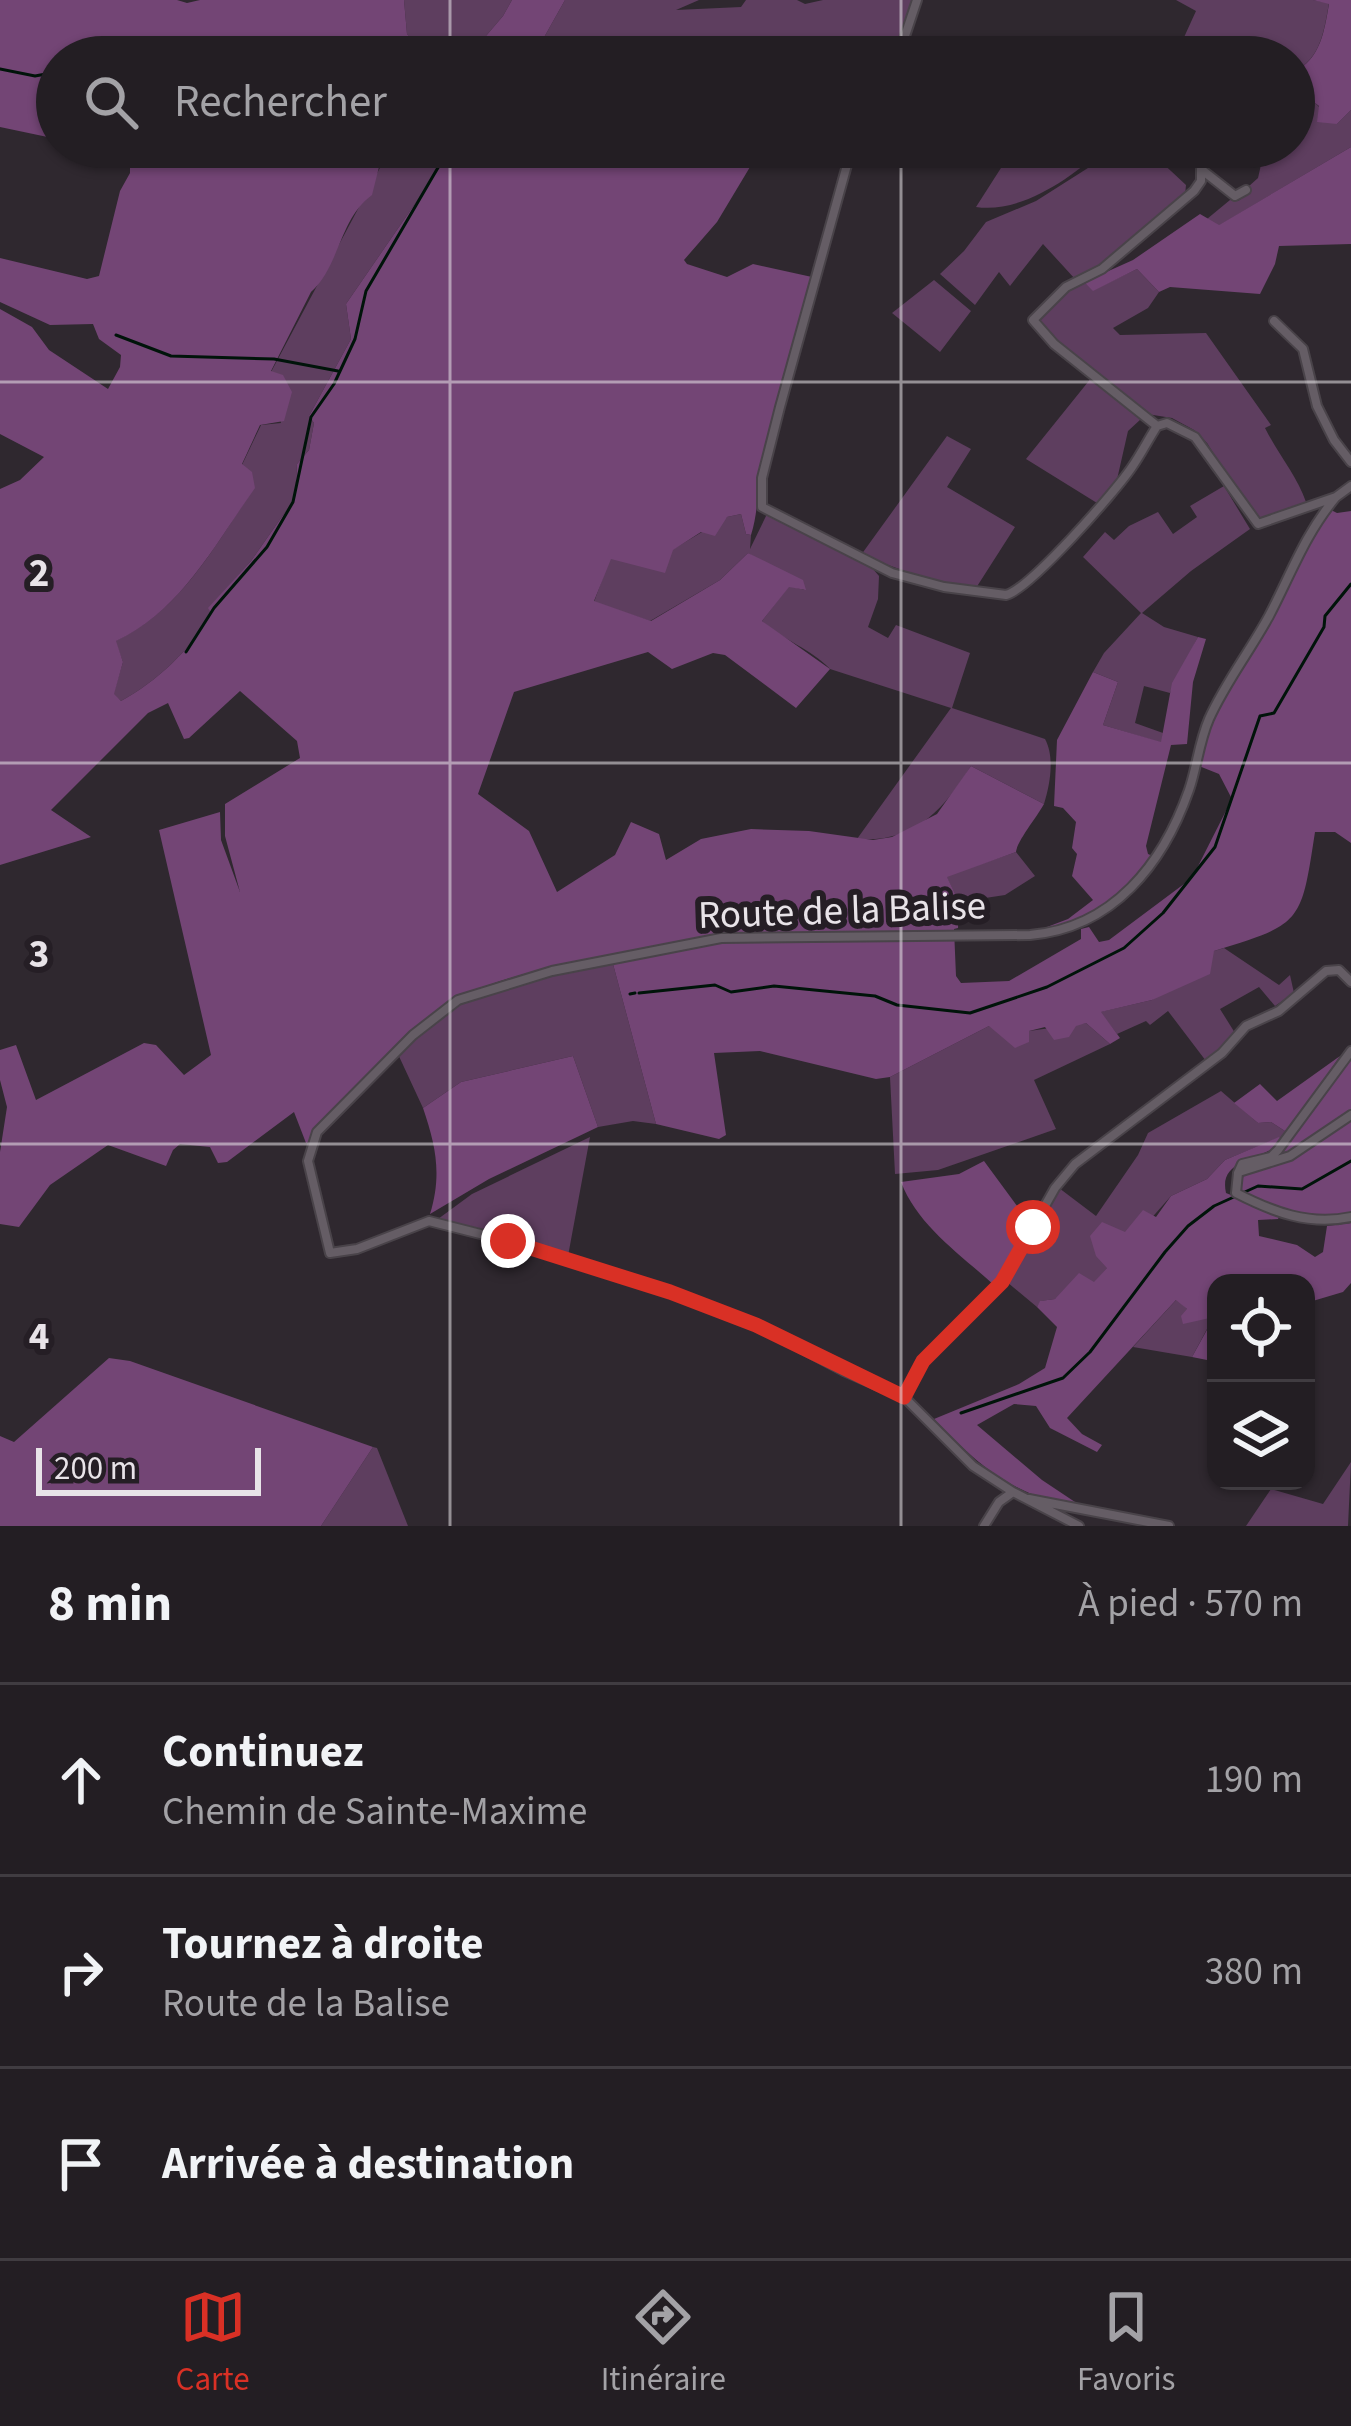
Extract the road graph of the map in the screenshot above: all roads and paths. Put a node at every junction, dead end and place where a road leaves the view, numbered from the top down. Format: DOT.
graph roads {
  1 [pos="917,0"];
  2 [pos="905,36"];
  3 [pos="846,168"];
  4 [pos="1246,190"];
  5 [pos="1274,321"];
  6 [pos="1157,426"];
  7 [pos="1351,463"];
  8 [pos="1351,486"];
  9 [pos="1336,496"];
  10 [pos="1351,982"];
  11 [pos="1351,1051"];
  12 [pos="1351,1115"];
  13 [pos="1238,1173"];
  14 [pos="1351,1217"];
  15 [pos="904,1397"];
  16 [pos="1013,1492"];
  17 [pos="1029,1499"];
  18 [pos="984,1526"];
  19 [pos="1078,1526"];
  20 [pos="1169,1526"];
  1 -- 2 [label="street"];
  3 -- 6 [label="street"];
  4 -- 6 [label="street"];
  5 -- 7 [label="street"];
  6 -- 9 [label="street"];
  8 -- 9 [label="street"];
  9 -- 15 [label="street, Route de la Balise"];
  10 -- 15 [label="street"];
  11 -- 13 [label="street"];
  12 -- 13 [label="street"];
  13 -- 14 [label="street"];
  15 -- 16 [label="street"];
  16 -- 17 [label="street"];
  16 -- 18 [label="street"];
  17 -- 19 [label="street"];
  17 -- 20 [label="street"];
}
